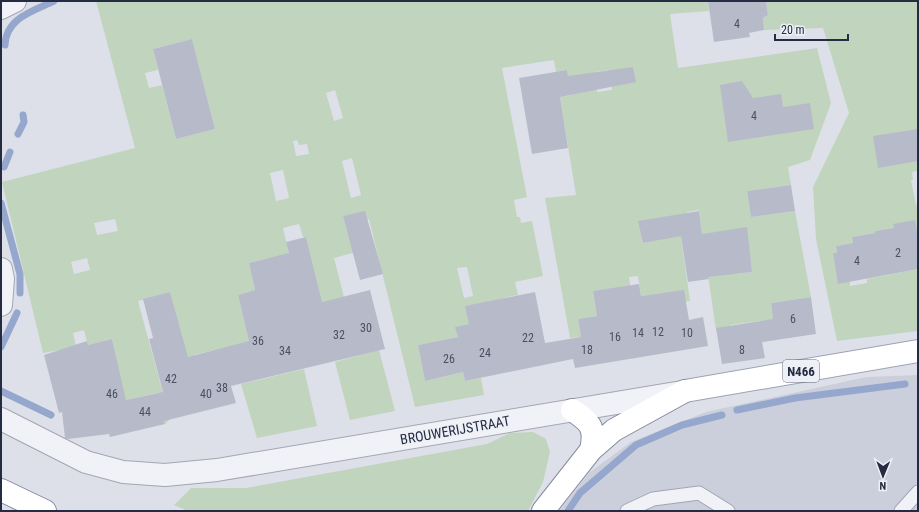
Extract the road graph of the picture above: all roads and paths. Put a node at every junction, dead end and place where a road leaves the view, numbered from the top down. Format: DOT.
graph roads {
  1 [pos="15,1"];
  2 [pos="1,8"];
  3 [pos="1,269"];
  4 [pos="1,305"];
  5 [pos="918,351"];
  6 [pos="685,391"];
  7 [pos="572,410"];
  8 [pos="1,420"];
  9 [pos="591,450"];
  10 [pos="1,490"];
  11 [pos="918,492"];
  12 [pos="38,507"];
  13 [pos="57,511"];
  14 [pos="543,511"];
  15 [pos="627,511"];
  16 [pos="728,511"];
  17 [pos="901,511"];
  1 -- 2 [label="street"];
  3 -- 4 [label="street"];
  5 -- 6 [label="main road, BROUWERIJSTRAAT / N466"];
  6 -- 7 [label="street, BROUWERIJSTRAAT"];
  6 -- 9 [label="main road"];
  7 -- 8 [label="street, BROUWERIJSTRAAT"];
  7 -- 9 [label="main road"];
  9 -- 14 [label="main road"];
  10 -- 12 [label="main road"];
  11 -- 17 [label="lane"];
  12 -- 13 [label="main road"];
  15 -- 16 [label="lane"];
}
